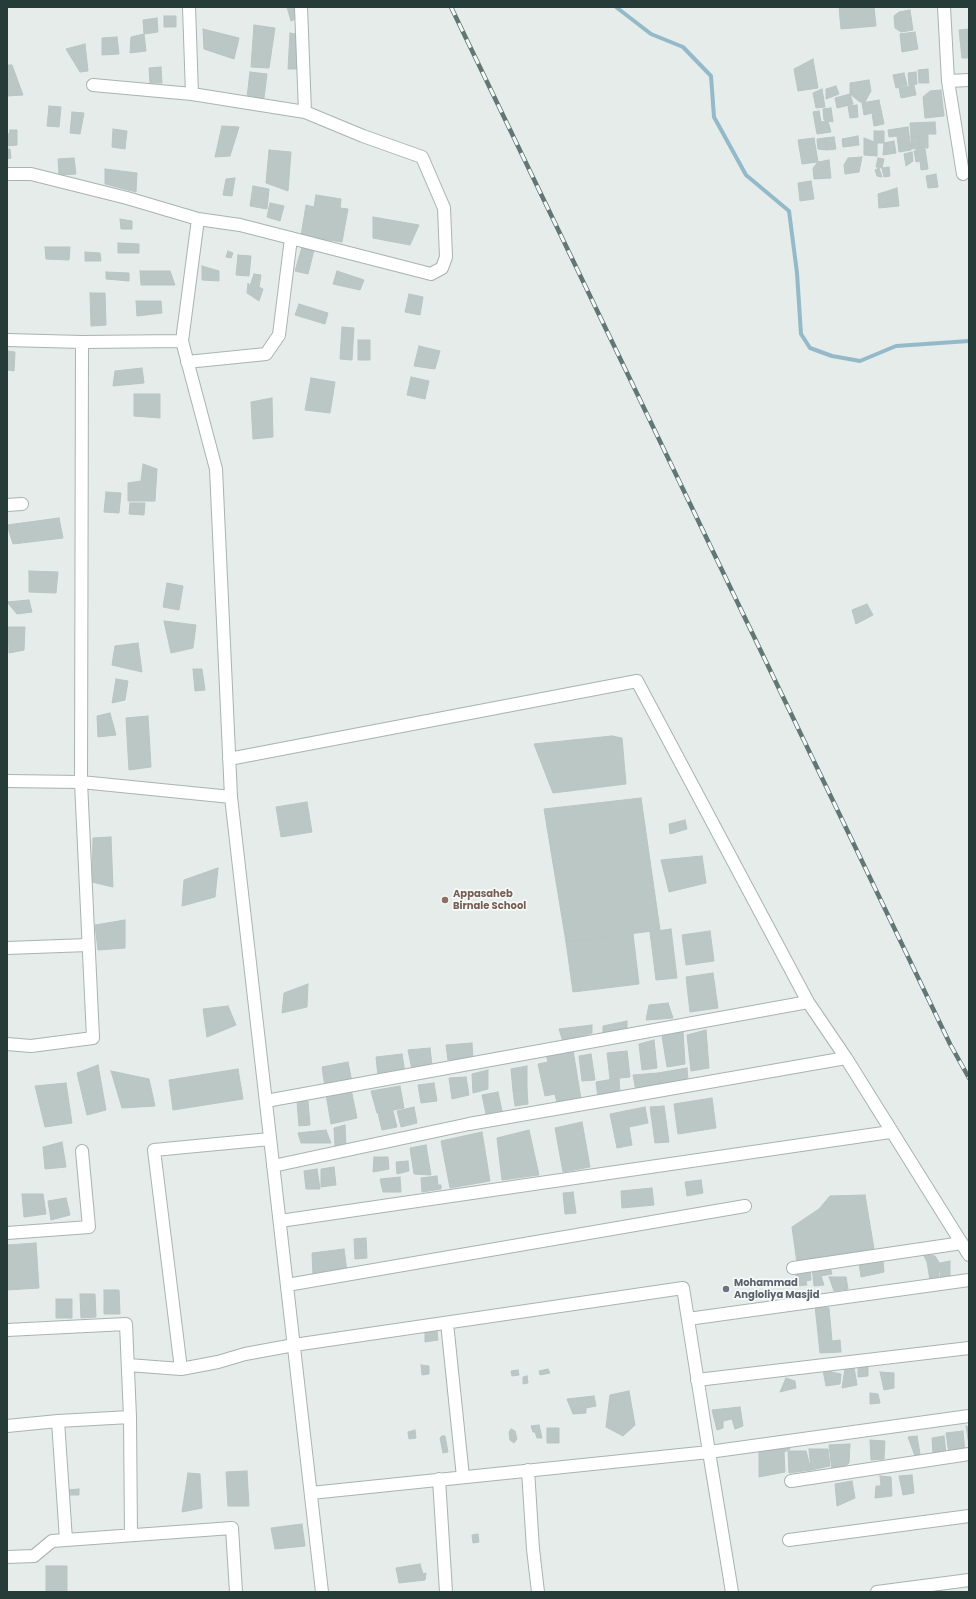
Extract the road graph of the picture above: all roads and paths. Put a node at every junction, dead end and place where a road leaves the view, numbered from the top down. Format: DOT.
graph roads {
  1 [pos="189,7"];
  2 [pos="301,7"];
  3 [pos="944,7"];
  4 [pos="969,80"];
  5 [pos="948,81"];
  6 [pos="94,86"];
  7 [pos="192,94"];
  8 [pos="305,112"];
  9 [pos="7,174"];
  10 [pos="963,174"];
  11 [pos="198,219"];
  12 [pos="291,238"];
  13 [pos="7,340"];
  14 [pos="182,341"];
  15 [pos="82,342"];
  16 [pos="187,362"];
  17 [pos="22,504"];
  18 [pos="7,505"];
  19 [pos="229,759"];
  20 [pos="7,781"];
  21 [pos="81,782"];
  22 [pos="231,797"];
  23 [pos="88,945"];
  24 [pos="7,948"];
  25 [pos="808,1002"];
  26 [pos="7,1044"];
  27 [pos="846,1058"];
  28 [pos="266,1101"];
  29 [pos="890,1132"];
  30 [pos="270,1139"];
  31 [pos="82,1151"];
  32 [pos="273,1166"];
  33 [pos="745,1206"];
  34 [pos="280,1220"];
  35 [pos="7,1233"];
  36 [pos="962,1243"];
  37 [pos="969,1255"];
  38 [pos="793,1268"];
  39 [pos="969,1280"];
  40 [pos="287,1285"];
  41 [pos="688,1319"];
  42 [pos="447,1323"];
  43 [pos="7,1330"];
  44 [pos="294,1345"];
  45 [pos="969,1348"];
  46 [pos="128,1365"];
  47 [pos="181,1369"];
  48 [pos="697,1380"];
  49 [pos="969,1416"];
  50 [pos="130,1417"];
  51 [pos="58,1421"];
  52 [pos="7,1426"];
  53 [pos="709,1452"];
  54 [pos="969,1454"];
  55 [pos="528,1470"];
  56 [pos="463,1477"];
  57 [pos="439,1479"];
  58 [pos="791,1481"];
  59 [pos="311,1493"];
  60 [pos="969,1516"];
  61 [pos="131,1535"];
  62 [pos="66,1540"];
  63 [pos="789,1540"];
  64 [pos="7,1557"];
  65 [pos="969,1580"];
  66 [pos="236,1592"];
  67 [pos="322,1592"];
  68 [pos="446,1592"];
  69 [pos="538,1592"];
  70 [pos="732,1592"];
  71 [pos="877,1592"];
  1 -- 7 [label="street"];
  2 -- 8 [label="street"];
  3 -- 5 [label="street"];
  4 -- 5 [label="street"];
  5 -- 10 [label="street"];
  6 -- 7 [label="street"];
  7 -- 8 [label="street"];
  8 -- 12 [label="street"];
  9 -- 11 [label="street"];
  11 -- 12 [label="street"];
  11 -- 14 [label="street"];
  12 -- 16 [label="street"];
  13 -- 15 [label="street"];
  14 -- 15 [label="street"];
  14 -- 16 [label="street"];
  15 -- 21 [label="street"];
  16 -- 19 [label="street"];
  17 -- 18 [label="street"];
  19 -- 22 [label="street"];
  19 -- 25 [label="street"];
  20 -- 21 [label="street"];
  21 -- 22 [label="street"];
  21 -- 23 [label="street"];
  22 -- 28 [label="street"];
  23 -- 24 [label="street"];
  23 -- 26 [label="street"];
  25 -- 27 [label="street"];
  25 -- 28 [label="street"];
  27 -- 29 [label="street"];
  27 -- 32 [label="street"];
  28 -- 30 [label="street"];
  29 -- 34 [label="street"];
  29 -- 36 [label="street"];
  30 -- 32 [label="street"];
  30 -- 47 [label="street"];
  31 -- 35 [label="street"];
  32 -- 34 [label="street"];
  33 -- 40 [label="street"];
  34 -- 40 [label="street"];
  36 -- 37 [label="street"];
  36 -- 38 [label="street"];
  39 -- 41 [label="street"];
  40 -- 44 [label="street"];
  41 -- 42 [label="street"];
  41 -- 48 [label="street"];
  42 -- 44 [label="street"];
  42 -- 56 [label="street"];
  43 -- 46 [label="street"];
  44 -- 47 [label="street"];
  44 -- 59 [label="street"];
  45 -- 48 [label="street"];
  46 -- 47 [label="street"];
  46 -- 50 [label="street"];
  48 -- 53 [label="street"];
  49 -- 53 [label="street"];
  50 -- 51 [label="street"];
  50 -- 61 [label="street"];
  51 -- 52 [label="street"];
  51 -- 62 [label="street"];
  53 -- 55 [label="street"];
  53 -- 70 [label="street"];
  54 -- 58 [label="street"];
  55 -- 56 [label="street"];
  55 -- 69 [label="street"];
  56 -- 57 [label="street"];
  57 -- 59 [label="street"];
  57 -- 68 [label="street"];
  59 -- 67 [label="street"];
  60 -- 63 [label="street"];
  61 -- 62 [label="street"];
  61 -- 66 [label="street"];
  62 -- 64 [label="street"];
  65 -- 71 [label="street"];
}
